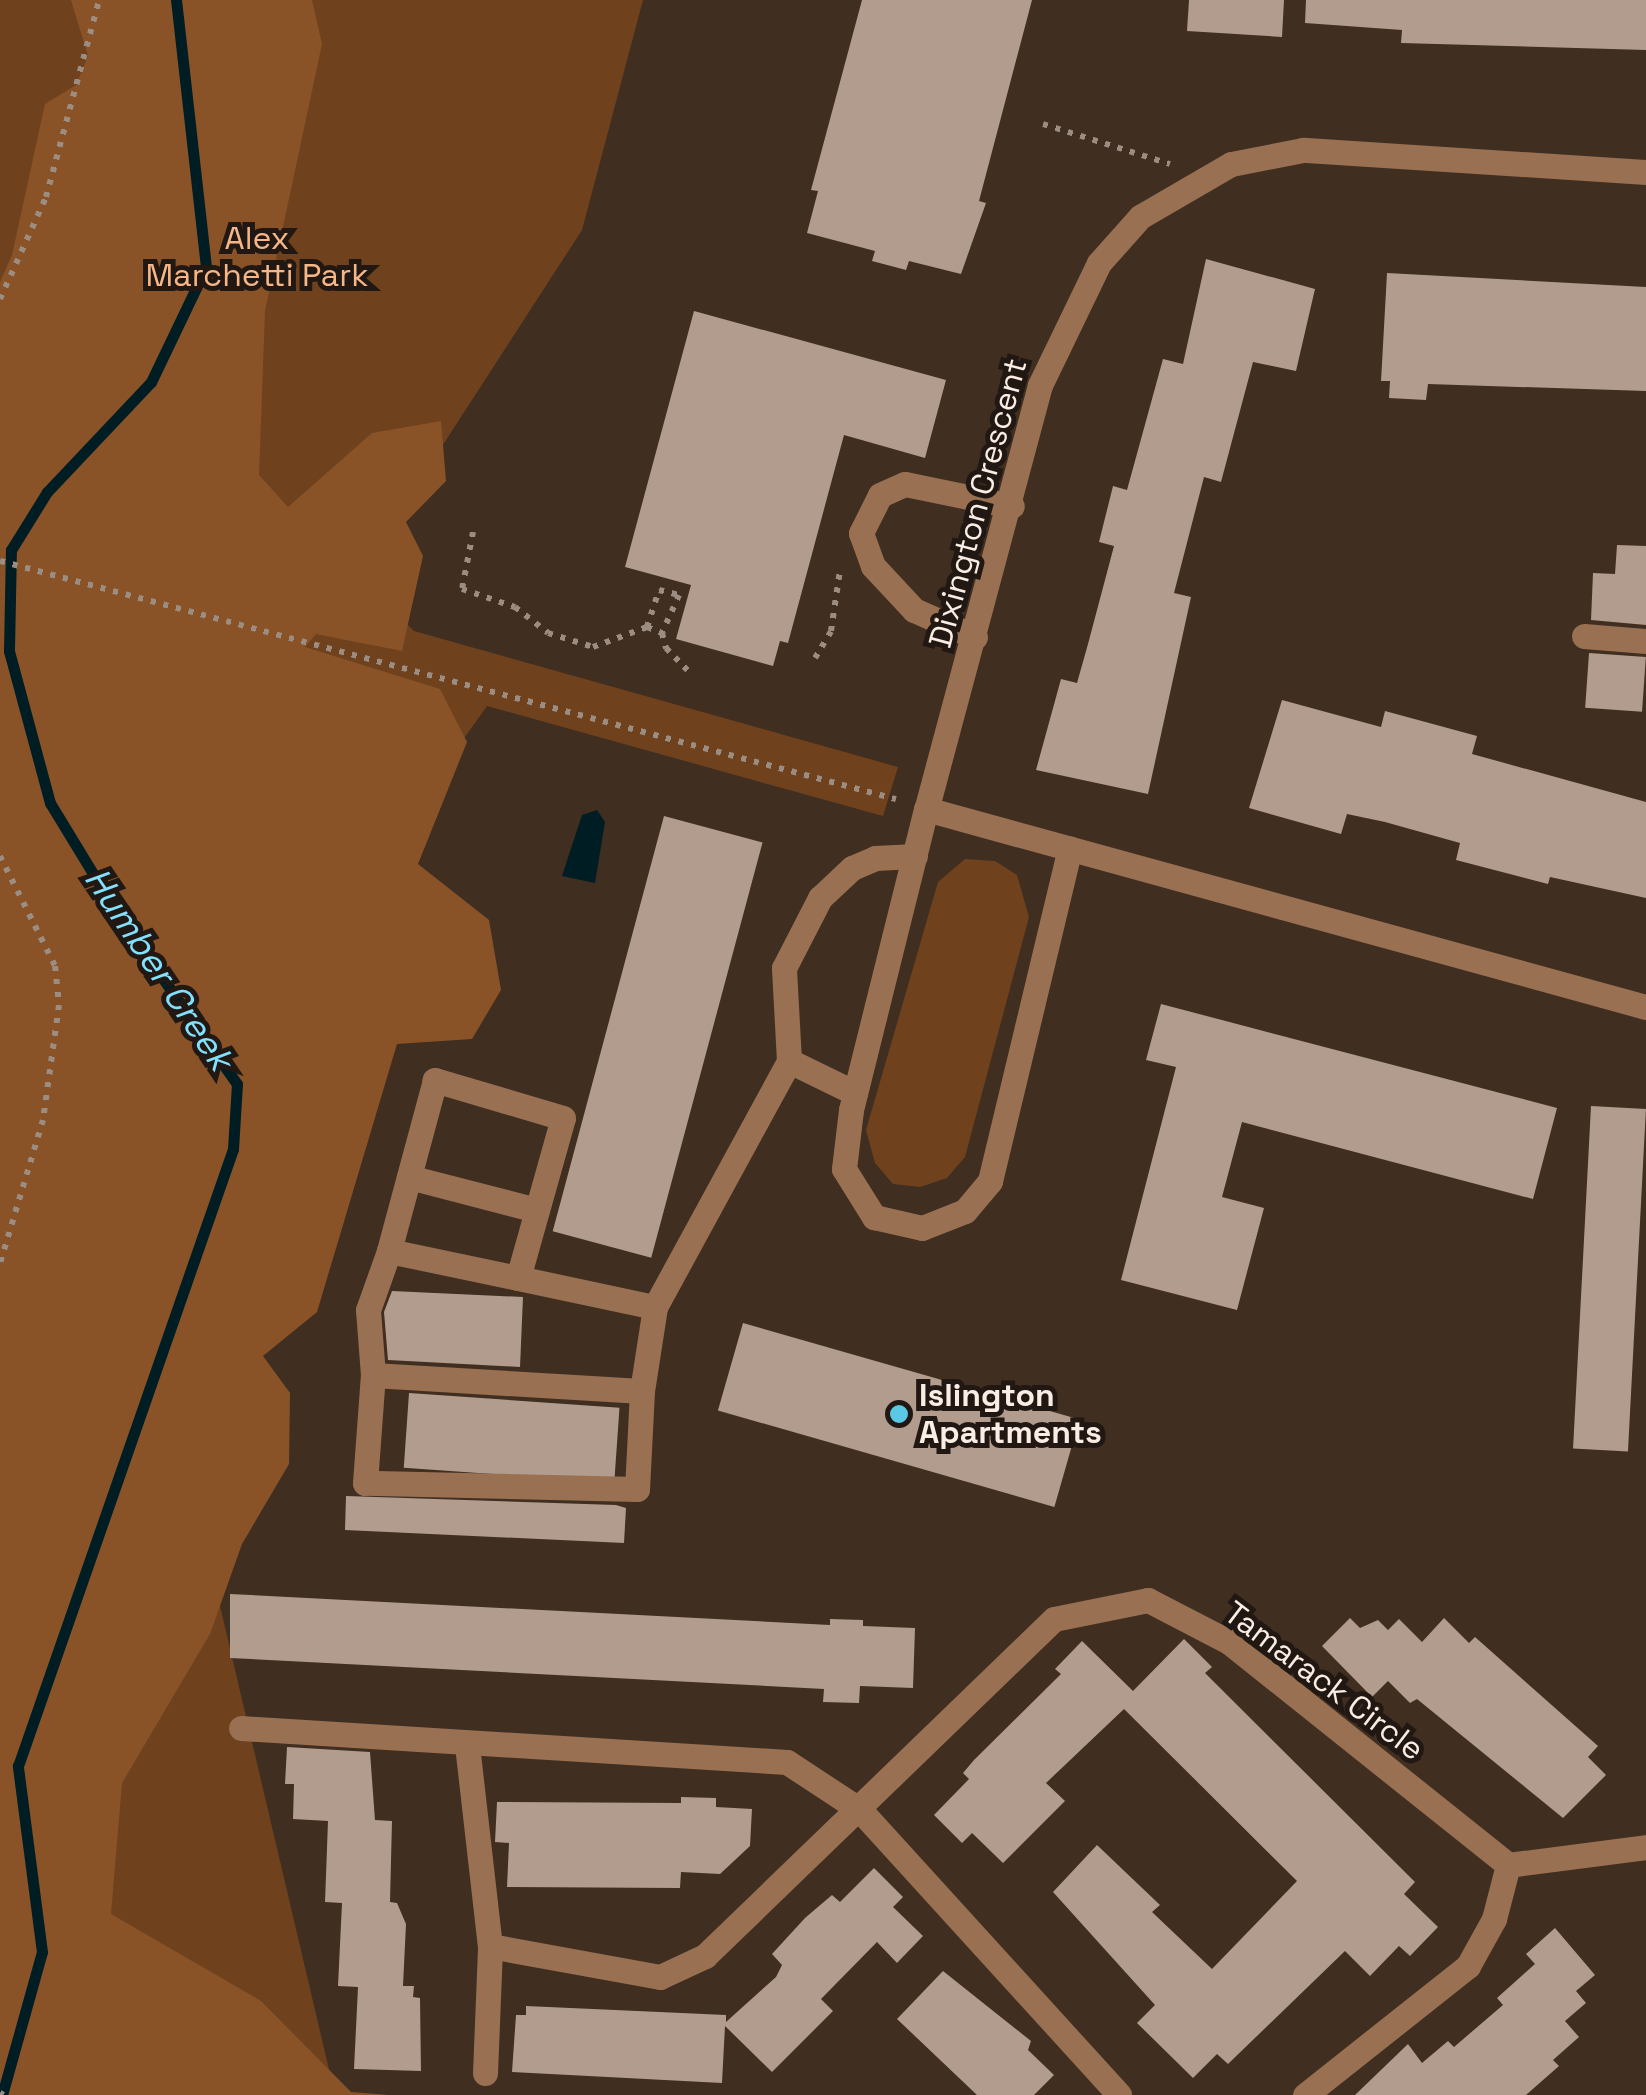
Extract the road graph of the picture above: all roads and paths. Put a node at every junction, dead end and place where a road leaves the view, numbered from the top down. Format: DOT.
graph roads {
  1 [pos="99,0"];
  2 [pos="1043,124"];
  3 [pos="1646,172"];
  4 [pos="1205,175"];
  5 [pos="0,299"];
  6 [pos="1012,506"];
  7 [pos="474,532"];
  8 [pos="861,533"];
  9 [pos="0,561"];
  10 [pos="647,628"];
  11 [pos="662,632"];
  12 [pos="1584,636"];
  13 [pos="974,638"];
  14 [pos="1646,641"];
  15 [pos="814,658"];
  16 [pos="689,672"];
  17 [pos="926,810"];
  18 [pos="1070,849"];
  19 [pos="0,856"];
  20 [pos="914,856"];
  21 [pos="1646,1007"];
  22 [pos="789,1062"];
  23 [pos="856,1093"];
  24 [pos="409,1177"];
  25 [pos="538,1210"];
  26 [pos="389,1251"];
  27 [pos="0,1263"];
  28 [pos="518,1278"];
  29 [pos="656,1307"];
  30 [pos="373,1375"];
  31 [pos="642,1391"];
  32 [pos="241,1728"];
  33 [pos="468,1745"];
  34 [pos="860,1810"];
  35 [pos="1646,1846"];
  36 [pos="1508,1865"];
  37 [pos="490,1946"];
  38 [pos="485,2073"];
  39 [pos="1119,2095"];
  40 [pos="1305,2095"];
  1 -- 5 [label="path"];
  2 -- 4 [label="path"];
  3 -- 4 [label="street, Dixington Crescent"];
  4 -- 6 [label="street, Dixington Crescent"];
  6 -- 8 [label="street"];
  6 -- 13 [label="street, Dixington Crescent"];
  7 -- 10 [label="path"];
  8 -- 13 [label="street"];
  8 -- 15 [label="path"];
  9 -- 17 [label="path"];
  10 -- 11 [label="path"];
  10 -- 11 [label="path"];
  11 -- 16 [label="path"];
  12 -- 14 [label="street"];
  13 -- 17 [label="street, Dixington Crescent"];
  17 -- 18 [label="street"];
  17 -- 20 [label="street, Dixington Crescent"];
  18 -- 21 [label="street"];
  18 -- 23 [label="street, Dixington Crescent"];
  19 -- 27 [label="path"];
  20 -- 22 [label="street"];
  20 -- 23 [label="street, Dixington Crescent"];
  22 -- 23 [label="street"];
  22 -- 29 [label="street"];
  24 -- 25 [label="street"];
  24 -- 25 [label="street"];
  24 -- 26 [label="street"];
  25 -- 28 [label="street"];
  26 -- 28 [label="street"];
  26 -- 30 [label="street"];
  28 -- 29 [label="street"];
  29 -- 31 [label="street"];
  30 -- 31 [label="street"];
  30 -- 31 [label="street"];
  32 -- 33 [label="street"];
  33 -- 34 [label="street"];
  33 -- 37 [label="street"];
  34 -- 36 [label="street, Tamarack Circle"];
  34 -- 37 [label="street, Tamarack Circle"];
  34 -- 39 [label="street"];
  35 -- 36 [label="street"];
  36 -- 40 [label="street"];
  37 -- 38 [label="street"];
}
